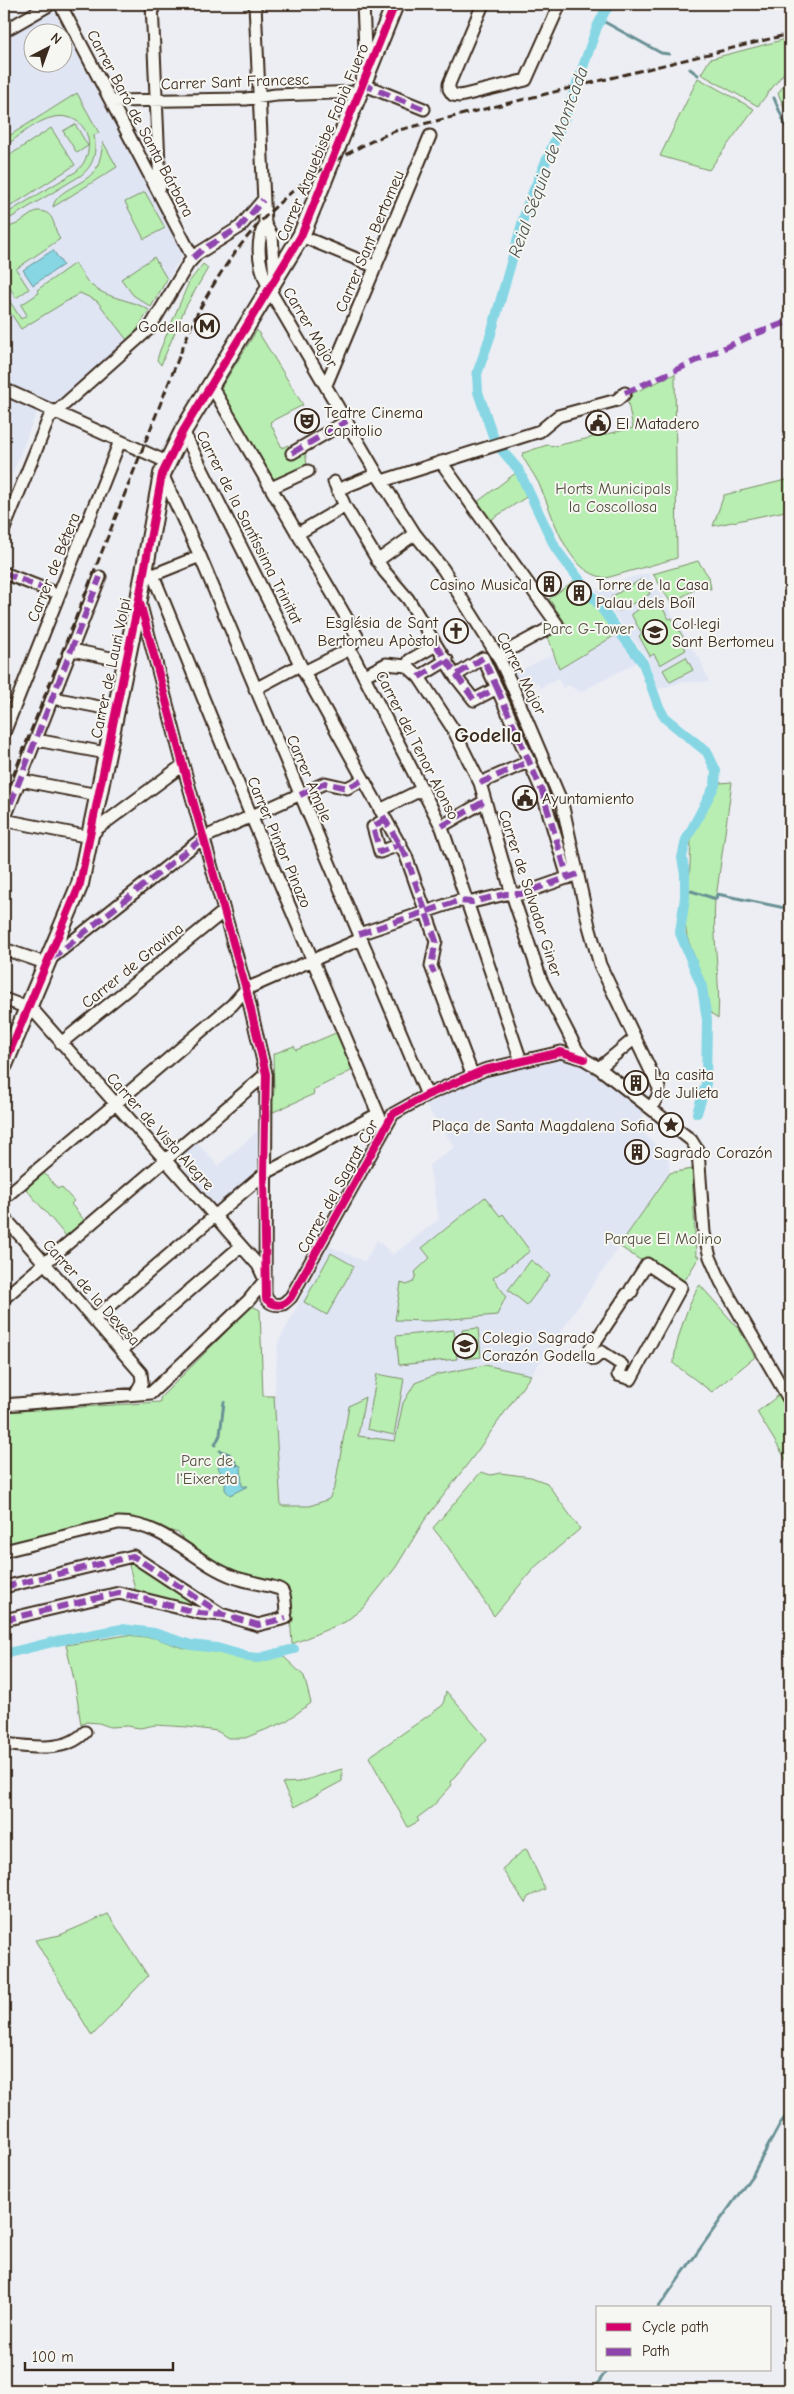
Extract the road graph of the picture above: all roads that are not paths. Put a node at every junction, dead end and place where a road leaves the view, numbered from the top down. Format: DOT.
graph roads {
  1 [pos="51,4"];
  2 [pos="60,4"];
  3 [pos="152,4"];
  4 [pos="255,4"];
  5 [pos="363,4"];
  6 [pos="395,4"];
  7 [pos="483,4"];
  8 [pos="560,4"];
  9 [pos="4,31"];
  10 [pos="362,84"];
  11 [pos="260,97"];
  12 [pos="155,100"];
  13 [pos="112,101"];
  14 [pos="424,110"];
  15 [pos="430,136"];
  16 [pos="160,192"];
  17 [pos="263,200"];
  18 [pos="301,236"];
  19 [pos="193,258"];
  20 [pos="376,267"];
  21 [pos="272,284"];
  22 [pos="211,385"];
  23 [pos="326,385"];
  24 [pos="4,389"];
  25 [pos="626,393"];
  26 [pos="56,411"];
  27 [pos="347,420"];
  28 [pos="183,431"];
  29 [pos="120,440"];
  30 [pos="292,453"];
  31 [pos="441,462"];
  32 [pos="165,468"];
  33 [pos="308,471"];
  34 [pos="380,478"];
  35 [pos="271,488"];
  36 [pos="344,506"];
  37 [pos="4,529"];
  38 [pos="297,534"];
  39 [pos="415,534"];
  40 [pos="200,556"];
  41 [pos="378,561"];
  42 [pos="149,572"];
  43 [pos="4,573"];
  44 [pos="100,577"];
  45 [pos="50,591"];
  46 [pos="139,600"];
  47 [pos="436,645"];
  48 [pos="350,649"];
  49 [pos="72,650"];
  50 [pos="498,656"];
  51 [pos="447,660"];
  52 [pos="125,661"];
  53 [pos="407,666"];
  54 [pos="302,668"];
  55 [pos="365,675"];
  56 [pos="455,676"];
  57 [pos="419,677"];
  58 [pos="497,688"];
  59 [pos="255,689"];
  60 [pos="53,698"];
  61 [pos="115,710"];
  62 [pos="4,733"];
  63 [pos="36,740"];
  64 [pos="106,753"];
  65 [pos="530,761"];
  66 [pos="183,765"];
  67 [pos="20,780"];
  68 [pos="363,780"];
  69 [pos="480,783"];
  70 [pos="423,789"];
  71 [pos="98,795"];
  72 [pos="300,795"];
  73 [pos="485,801"];
  74 [pos="382,815"];
  75 [pos="252,818"];
  76 [pos="4,820"];
  77 [pos="442,826"];
  78 [pos="90,837"];
  79 [pos="203,838"];
  80 [pos="401,844"];
  81 [pos="573,876"];
  82 [pos="512,894"];
  83 [pos="466,901"];
  84 [pos="426,911"];
  85 [pos="223,912"];
  86 [pos="360,936"];
  87 [pos="4,949"];
  88 [pos="312,960"];
  89 [pos="45,963"];
  90 [pos="246,990"];
  91 [pos="4,999"];
  92 [pos="27,1007"];
  93 [pos="635,1038"];
  94 [pos="61,1043"];
  95 [pos="584,1059"];
  96 [pos="521,1061"];
  97 [pos="4,1065"];
  98 [pos="599,1068"];
  99 [pos="266,1074"];
  100 [pos="472,1074"];
  101 [pos="427,1095"];
  102 [pos="115,1104"];
  103 [pos="651,1108"];
  104 [pos="378,1114"];
  105 [pos="382,1130"];
  106 [pos="165,1159"];
  107 [pos="264,1174"];
  108 [pos="4,1198"];
  109 [pos="4,1217"];
  110 [pos="216,1217"];
  111 [pos="241,1246"];
  112 [pos="44,1263"];
  113 [pos="265,1280"];
  114 [pos="4,1298"];
  115 [pos="95,1318"];
  116 [pos="121,1350"];
  117 [pos="588,1352"];
  118 [pos="136,1393"];
  119 [pos="790,1401"];
  120 [pos="4,1405"];
  121 [pos="4,1551"];
  122 [pos="4,1587"];
  123 [pos="224,1615"];
  124 [pos="4,1620"];
  125 [pos="85,1732"];
  126 [pos="4,1744"];
  1 -- 9 [label="street"];
  2 -- 13 [label="street, Carrer Baró de Santa Bárbara"];
  3 -- 12 [label="street"];
  4 -- 11 [label="street"];
  5 -- 10 [label="street"];
  6 -- 10 [label="street, Carrer Arquebisbe Fabià Fuero"];
  7 -- 8 [label="street"];
  10 -- 11 [label="street, Carrer Sant Francesc"];
  10 -- 14 [label="street"];
  10 -- 18 [label="street, Carrer Arquebisbe Fabià Fuero"];
  11 -- 12 [label="street, Carrer Sant Francesc"];
  11 -- 17 [label="street"];
  12 -- 13 [label="street, Carrer Sant Francesc"];
  12 -- 16 [label="street"];
  13 -- 16 [label="street, Carrer Baró de Santa Bárbara"];
  15 -- 20 [label="street, Carrer Sant Bertomeu"];
  16 -- 19 [label="street, Carrer Baró de Santa Bárbara"];
  17 -- 19 [label="street"];
  17 -- 21 [label="street"];
  18 -- 20 [label="street"];
  18 -- 21 [label="street, Carrer Arquebisbe Fabià Fuero"];
  19 -- 26 [label="street"];
  20 -- 23 [label="street, Carrer Sant Bertomeu"];
  21 -- 22 [label="street, Carrer de Lauri Volpi"];
  21 -- 23 [label="street, Carrer Major"];
  22 -- 28 [label="street, Carrer de Lauri Volpi"];
  22 -- 35 [label="street"];
  23 -- 27 [label="street, Carrer Major"];
  24 -- 26 [label="street"];
  25 -- 31 [label="street"];
  26 -- 29 [label="street"];
  26 -- 37 [label="street"];
  27 -- 30 [label="street"];
  27 -- 34 [label="street, Carrer Major"];
  28 -- 32 [label="street, Carrer de Lauri Volpi"];
  28 -- 54 [label="street, Carrer de la Santíssima Trinitat"];
  29 -- 32 [label="street"];
  29 -- 62 [label="street, Carrer de Bétera"];
  31 -- 34 [label="street"];
  31 -- 50 [label="street"];
  32 -- 40 [label="street, Carrer Ample"];
  32 -- 42 [label="street, Carrer de Lauri Volpi"];
  33 -- 35 [label="street"];
  34 -- 36 [label="street"];
  34 -- 39 [label="street, Carrer Major"];
  35 -- 38 [label="street"];
  36 -- 38 [label="street"];
  36 -- 41 [label="street"];
  38 -- 48 [label="street"];
  39 -- 41 [label="street"];
  39 -- 50 [label="street, Carrer Major"];
  40 -- 42 [label="street"];
  40 -- 59 [label="street, Carrer Ample"];
  41 -- 47 [label="street"];
  42 -- 46 [label="street, Carrer de Lauri Volpi"];
  42 -- 75 [label="street, Carrer Pintor Pinazo"];
  43 -- 45 [label="street"];
  44 -- 49 [label="street"];
  46 -- 52 [label="street, Carrer de Lauri Volpi"];
  46 -- 66 [label="street"];
  47 -- 51 [label="street"];
  47 -- 53 [label="street"];
  48 -- 54 [label="street"];
  48 -- 55 [label="street, Carrer del Tenor Alonso"];
  49 -- 52 [label="street"];
  49 -- 60 [label="street"];
  50 -- 81 [label="street, Carrer Major"];
  51 -- 56 [label="street"];
  51 -- 57 [label="street"];
  52 -- 61 [label="street, Carrer de Lauri Volpi"];
  53 -- 55 [label="street"];
  53 -- 57 [label="street, Carrer de Salvador Giner"];
  54 -- 59 [label="street"];
  54 -- 68 [label="street, Carrer de la Santíssima Trinitat"];
  55 -- 70 [label="street, Carrer del Tenor Alonso"];
  56 -- 58 [label="street"];
  56 -- 58 [label="street"];
  57 -- 69 [label="street, Carrer de Salvador Giner"];
  58 -- 65 [label="street"];
  59 -- 72 [label="street, Carrer Ample"];
  60 -- 61 [label="street"];
  60 -- 63 [label="street"];
  61 -- 64 [label="street, Carrer de Lauri Volpi"];
  63 -- 64 [label="street"];
  63 -- 67 [label="street"];
  64 -- 71 [label="street, Carrer de Lauri Volpi"];
  65 -- 69 [label="street"];
  65 -- 81 [label="street"];
  66 -- 78 [label="street"];
  66 -- 79 [label="street"];
  67 -- 71 [label="street"];
  67 -- 76 [label="street"];
  68 -- 72 [label="street"];
  68 -- 74 [label="street, Carrer de la Santíssima Trinitat"];
  69 -- 73 [label="street, Carrer de Salvador Giner"];
  70 -- 74 [label="street"];
  70 -- 77 [label="street, Carrer del Tenor Alonso"];
  71 -- 78 [label="street, Carrer de Lauri Volpi"];
  72 -- 75 [label="street"];
  72 -- 86 [label="street, Carrer Ample"];
  73 -- 77 [label="street"];
  73 -- 82 [label="street, Carrer de Salvador Giner"];
  74 -- 80 [label="street, Carrer de la Santíssima Trinitat"];
  74 -- 80 [label="street"];
  75 -- 79 [label="street"];
  75 -- 88 [label="street, Carrer Pintor Pinazo"];
  76 -- 78 [label="street"];
  77 -- 83 [label="street, Carrer del Tenor Alonso"];
  78 -- 89 [label="street, Carrer de Lauri Volpi"];
  79 -- 85 [label="street"];
  79 -- 89 [label="street"];
  80 -- 84 [label="street, Carrer de la Santíssima Trinitat"];
  81 -- 82 [label="street"];
  81 -- 93 [label="street, Carrer Major"];
  82 -- 83 [label="street"];
  82 -- 95 [label="street, Carrer de Salvador Giner"];
  83 -- 84 [label="street"];
  83 -- 96 [label="street, Carrer del Tenor Alonso"];
  84 -- 86 [label="street"];
  84 -- 100 [label="street, Carrer de la Santíssima Trinitat"];
  85 -- 90 [label="street"];
  85 -- 94 [label="street, Carrer de Gravina"];
  86 -- 88 [label="street"];
  86 -- 101 [label="street, Carrer Ample"];
  87 -- 89 [label="street"];
  88 -- 90 [label="street"];
  88 -- 104 [label="street, Carrer Pintor Pinazo"];
  89 -- 92 [label="street, Carrer de Lauri Volpi"];
  90 -- 99 [label="street"];
  90 -- 102 [label="street"];
  91 -- 92 [label="street"];
  92 -- 94 [label="street, Carrer de Vista Alegre"];
  92 -- 97 [label="street, Carrer de Lauri Volpi"];
  93 -- 98 [label="street"];
  93 -- 103 [label="street, Carrer Major"];
  94 -- 102 [label="street, Carrer de Vista Alegre"];
  95 -- 96 [label="street, Carrer del Sagrat Cor"];
  95 -- 98 [label="street, Carrer de Salvador Giner"];
  96 -- 100 [label="street, Carrer del Sagrat Cor"];
  98 -- 103 [label="street, Carrer de Salvador Giner"];
  99 -- 106 [label="street"];
  99 -- 107 [label="street"];
  100 -- 101 [label="street, Carrer del Sagrat Cor"];
  101 -- 105 [label="street, Carrer del Sagrat Cor"];
  102 -- 106 [label="street, Carrer de Vista Alegre"];
  102 -- 108 [label="street"];
  103 -- 119 [label="street"];
  104 -- 105 [label="street, Carrer Pintor Pinazo"];
  104 -- 107 [label="street"];
  105 -- 113 [label="street, Carrer del Sagrat Cor"];
  106 -- 110 [label="street, Carrer de Vista Alegre"];
  106 -- 112 [label="street"];
  107 -- 110 [label="street"];
  107 -- 113 [label="street"];
  109 -- 112 [label="street, Carrer de la Devesa"];
  110 -- 111 [label="street, Carrer de Vista Alegre"];
  110 -- 115 [label="street"];
  111 -- 113 [label="street, Carrer de Vista Alegre"];
  111 -- 116 [label="street"];
  112 -- 114 [label="street"];
  112 -- 115 [label="street, Carrer de la Devesa"];
  113 -- 118 [label="street"];
  115 -- 116 [label="street, Carrer de la Devesa"];
  116 -- 118 [label="street, Carrer de la Devesa"];
  117 -- 117 [label="street"];
  118 -- 120 [label="street"];
  121 -- 123 [label="street"];
  122 -- 123 [label="street"];
  123 -- 124 [label="street"];
  125 -- 126 [label="street"];
}
